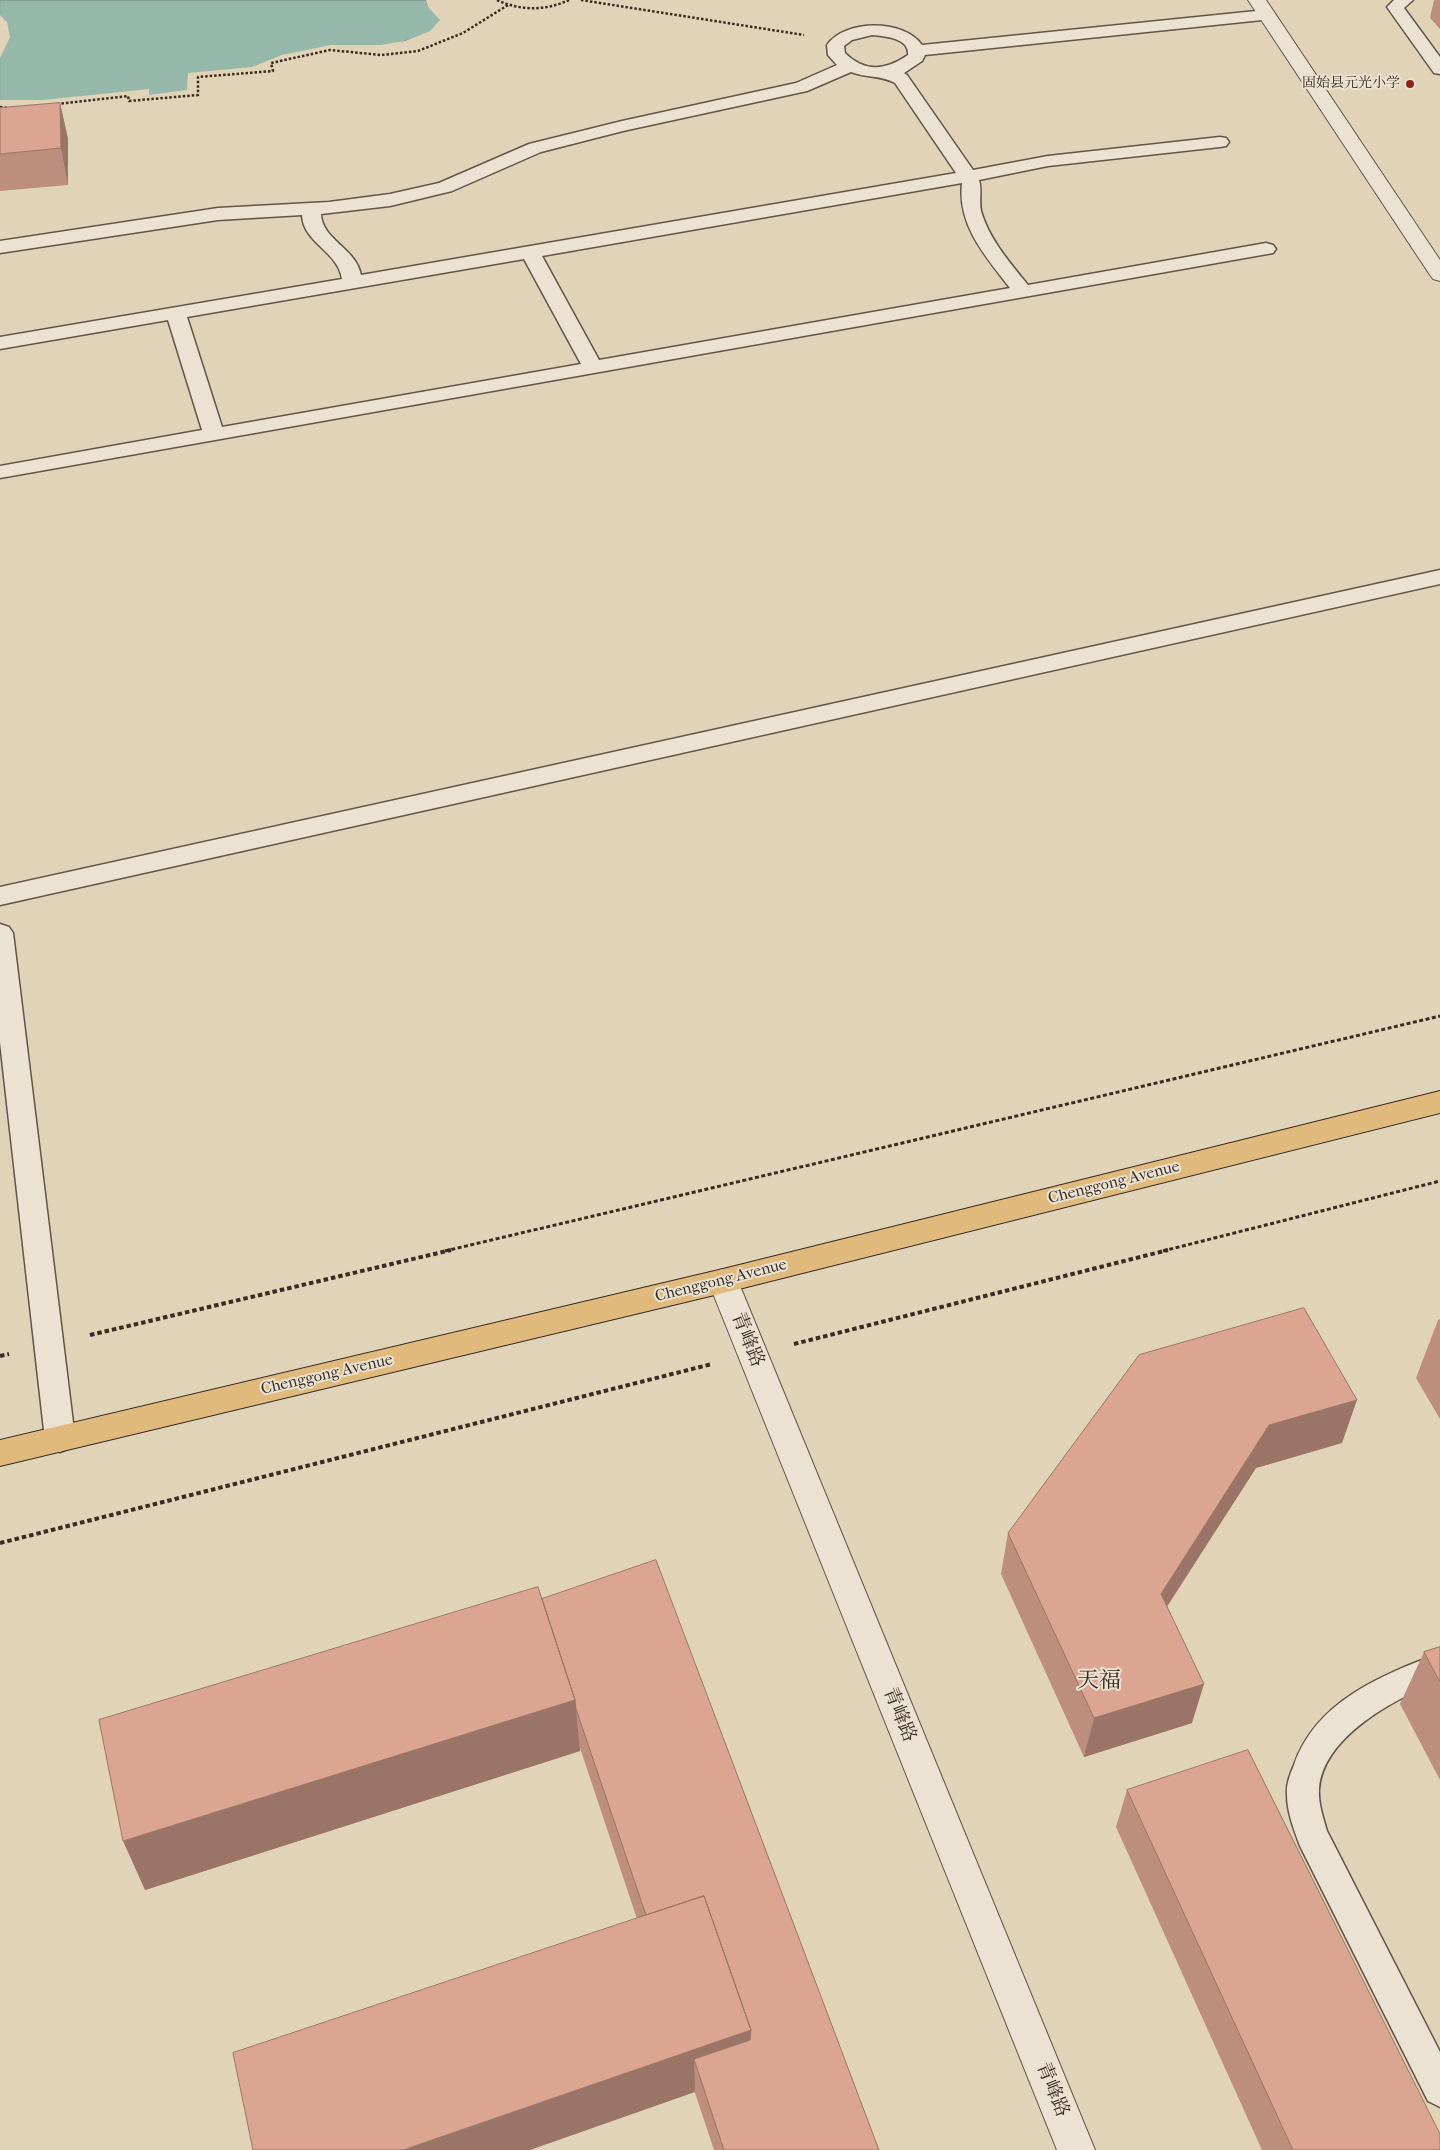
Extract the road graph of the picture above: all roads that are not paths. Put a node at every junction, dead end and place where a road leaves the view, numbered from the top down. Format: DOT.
graph roads {
  1 [pos="1405,0"];
  2 [pos="1262,8"];
  3 [pos="917,51"];
  4 [pos="848,67"];
  5 [pos="1440,69"];
  6 [pos="889,72"];
  7 [pos="1220,142"];
  8 [pos="967,177"];
  9 [pos="312,209"];
  10 [pos="0,247"];
  11 [pos="1266,249"];
  12 [pos="530,252"];
  13 [pos="1440,275"];
  14 [pos="352,283"];
  15 [pos="1022,292"];
  16 [pos="176,313"];
  17 [pos="0,343"];
  18 [pos="593,367"];
  19 [pos="214,434"];
  20 [pos="0,472"];
  21 [pos="1440,576"];
  22 [pos="0,896"];
  23 [pos="0,933"];
  24 [pos="1440,1102"];
  25 [pos="723,1280"];
  26 [pos="60,1439"];
  27 [pos="0,1454"];
  28 [pos="1440,1667"];
  29 [pos="1440,2089"];
  30 [pos="1076,2150"];
  1 -- 5 [label="lane"];
  2 -- 3 [label="lane"];
  2 -- 13 [label="street"];
  3 -- 4 [label="lane"];
  3 -- 6 [label="lane"];
  4 -- 6 [label="lane"];
  4 -- 9 [label="lane"];
  6 -- 8 [label="lane"];
  7 -- 8 [label="lane"];
  8 -- 12 [label="lane"];
  8 -- 15 [label="lane"];
  9 -- 10 [label="lane"];
  9 -- 14 [label="lane"];
  11 -- 15 [label="lane"];
  12 -- 14 [label="lane"];
  12 -- 18 [label="lane"];
  14 -- 16 [label="lane"];
  15 -- 18 [label="lane"];
  16 -- 17 [label="lane"];
  16 -- 19 [label="lane"];
  18 -- 19 [label="lane"];
  19 -- 20 [label="lane"];
  21 -- 22 [label="lane"];
  23 -- 26 [label="lane"];
  24 -- 25 [label="main road, Chenggong Avenue"];
  25 -- 26 [label="main road, Chenggong Avenue"];
  25 -- 30 [label="street, 青峰路"];
  26 -- 27 [label="main road, Chenggong Avenue"];
  28 -- 29 [label="lane"];
}
